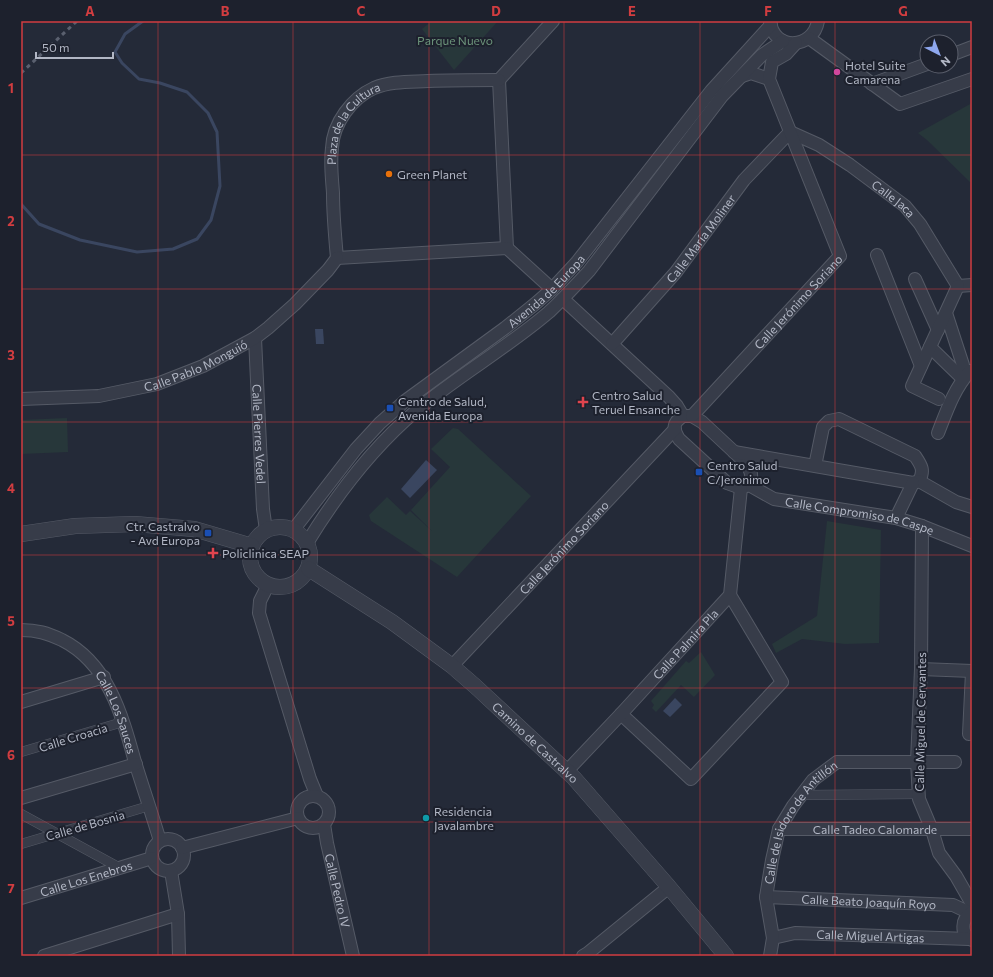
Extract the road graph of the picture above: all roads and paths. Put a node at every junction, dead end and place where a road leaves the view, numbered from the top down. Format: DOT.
graph roads {
  1 [pos="553,21"];
  2 [pos="818,21"];
  3 [pos="770,23"];
  4 [pos="809,38"];
  5 [pos="783,41"];
  6 [pos="796,43"];
  7 [pos="972,47"];
  8 [pos="959,52"];
  9 [pos="919,67"];
  10 [pos="742,76"];
  11 [pos="770,79"];
  12 [pos="972,79"];
  13 [pos="499,80"];
  14 [pos="872,84"];
  15 [pos="790,132"];
  16 [pos="507,248"];
  17 [pos="877,255"];
  18 [pos="337,258"];
  19 [pos="915,279"];
  20 [pos="972,285"];
  21 [pos="958,286"];
  22 [pos="552,289"];
  23 [pos="563,299"];
  24 [pos="946,313"];
  25 [pos="938,330"];
  26 [pos="255,338"];
  27 [pos="612,344"];
  28 [pos="930,348"];
  29 [pos="921,366"];
  30 [pos="965,372"];
  31 [pos="21,399"];
  32 [pos="939,399"];
  33 [pos="688,416"];
  34 [pos="674,428"];
  35 [pos="938,432"];
  36 [pos="734,452"];
  37 [pos="816,466"];
  38 [pos="916,482"];
  39 [pos="745,486"];
  40 [pos="972,507"];
  41 [pos="896,518"];
  42 [pos="922,526"];
  43 [pos="294,529"];
  44 [pos="266,530"];
  45 [pos="21,534"];
  46 [pos="307,543"];
  47 [pos="252,546"];
  48 [pos="972,546"];
  49 [pos="308,569"];
  50 [pos="268,585"];
  51 [pos="730,595"];
  52 [pos="21,630"];
  53 [pos="452,666"];
  54 [pos="921,669"];
  55 [pos="972,671"];
  56 [pos="104,677"];
  57 [pos="21,702"];
  58 [pos="621,714"];
  59 [pos="122,718"];
  60 [pos="969,734"];
  61 [pos="21,752"];
  62 [pos="917,761"];
  63 [pos="955,762"];
  64 [pos="136,764"];
  65 [pos="566,772"];
  66 [pos="919,794"];
  67 [pos="801,795"];
  68 [pos="317,796"];
  69 [pos="21,798"];
  70 [pos="149,806"];
  71 [pos="21,814"];
  72 [pos="298,818"];
  73 [pos="324,824"];
  74 [pos="779,829"];
  75 [pos="972,829"];
  76 [pos="932,830"];
  77 [pos="57,834"];
  78 [pos="160,841"];
  79 [pos="21,844"];
  80 [pos="182,848"];
  81 [pos="152,858"];
  82 [pos="120,868"];
  83 [pos="171,871"];
  84 [pos="669,887"];
  85 [pos="766,897"];
  86 [pos="21,898"];
  87 [pos="971,910"];
  88 [pos="178,914"];
  89 [pos="774,938"];
  90 [pos="970,940"];
  91 [pos="587,955"];
  92 [pos="44,956"];
  93 [pos="179,956"];
  94 [pos="353,956"];
  95 [pos="726,956"];
  96 [pos="770,956"];
  1 -- 13 [label="street"];
  2 -- 4 [label="street"];
  3 -- 5 [label="street"];
  3 -- 22 [label="street, Avenida de Europa"];
  4 -- 6 [label="street"];
  4 -- 14 [label="street"];
  5 -- 6 [label="street"];
  5 -- 10 [label="street, Avenida de Europa"];
  6 -- 11 [label="street"];
  7 -- 8 [label="street"];
  9 -- 14 [label="street"];
  10 -- 11 [label="street"];
  10 -- 23 [label="street, Avenida de Europa"];
  11 -- 15 [label="street, Calle Jerónimo Soriano"];
  12 -- 14 [label="street"];
  13 -- 16 [label="street"];
  13 -- 18 [label="street, Plaza de la Cultura"];
  15 -- 21 [label="street, Calle Jaca"];
  15 -- 27 [label="street, Calle María Moliner"];
  15 -- 33 [label="street, Calle Jerónimo Soriano"];
  16 -- 18 [label="street"];
  16 -- 22 [label="street"];
  17 -- 29 [label="street"];
  18 -- 26 [label="street, Calle Pablo Monguió"];
  19 -- 25 [label="street"];
  20 -- 21 [label="street"];
  21 -- 24 [label="street"];
  22 -- 43 [label="street, Avenida de Europa"];
  23 -- 27 [label="street"];
  23 -- 46 [label="street, Avenida de Europa"];
  24 -- 25 [label="street"];
  24 -- 30 [label="street"];
  25 -- 28 [label="street"];
  26 -- 31 [label="street, Calle Pablo Monguió"];
  26 -- 44 [label="street, Calle Pierres Vedel"];
  27 -- 33 [label="street"];
  28 -- 29 [label="street"];
  28 -- 30 [label="street"];
  29 -- 32 [label="street"];
  30 -- 35 [label="street"];
  33 -- 34 [label="street, Calle Jerónimo Soriano"];
  33 -- 36 [label="street"];
  34 -- 39 [label="street, Calle Compromiso de Caspe"];
  34 -- 53 [label="street, Calle Jerónimo Soriano"];
  36 -- 37 [label="street"];
  36 -- 39 [label="street"];
  37 -- 38 [label="street"];
  37 -- 38 [label="street"];
  38 -- 40 [label="street"];
  38 -- 41 [label="street"];
  39 -- 41 [label="street, Calle Compromiso de Caspe"];
  39 -- 51 [label="street"];
  41 -- 42 [label="street, Calle Compromiso de Caspe"];
  42 -- 48 [label="street, Calle Compromiso de Caspe"];
  42 -- 54 [label="street, Calle Miguel de Cervantes"];
  43 -- 44 [label="street"];
  43 -- 46 [label="street"];
  44 -- 47 [label="street"];
  45 -- 47 [label="street"];
  46 -- 49 [label="street"];
  47 -- 50 [label="street"];
  49 -- 50 [label="street"];
  49 -- 53 [label="street, Camino de Castralvo"];
  50 -- 68 [label="street"];
  51 -- 58 [label="street, Calle Palmira Pla"];
  51 -- 58 [label="street"];
  52 -- 56 [label="street, Calle Los Sauces"];
  53 -- 65 [label="street, Camino de Castralvo"];
  54 -- 55 [label="street"];
  54 -- 62 [label="street, Calle Miguel de Cervantes"];
  55 -- 60 [label="street"];
  56 -- 57 [label="street"];
  56 -- 59 [label="street, Calle Los Sauces"];
  58 -- 65 [label="street, Calle Palmira Pla"];
  59 -- 61 [label="street, Calle Croacia"];
  59 -- 64 [label="street, Calle Los Sauces"];
  62 -- 63 [label="street, Calle de Isidoro de Antillón"];
  62 -- 66 [label="street, Calle Miguel de Cervantes"];
  62 -- 67 [label="street, Calle de Isidoro de Antillón"];
  64 -- 69 [label="street"];
  64 -- 70 [label="street, Calle Los Sauces"];
  65 -- 84 [label="street, Camino de Castralvo"];
  66 -- 67 [label="street"];
  66 -- 76 [label="street, Calle Miguel de Cervantes"];
  67 -- 74 [label="street, Calle de Isidoro de Antillón"];
  68 -- 72 [label="street"];
  68 -- 73 [label="street"];
  70 -- 77 [label="street, Calle de Bosnia"];
  70 -- 78 [label="street, Calle Los Sauces"];
  71 -- 77 [label="street"];
  72 -- 73 [label="street"];
  72 -- 80 [label="street"];
  73 -- 94 [label="street, Calle Pedro IV"];
  74 -- 76 [label="street, Calle Tadeo Calomarde"];
  74 -- 85 [label="street, Calle de Isidoro de Antillón"];
  75 -- 76 [label="street, Calle Tadeo Calomarde"];
  76 -- 87 [label="street, Calle Miguel de Cervantes"];
  77 -- 79 [label="street, Calle de Bosnia"];
  77 -- 82 [label="street"];
  78 -- 80 [label="street"];
  78 -- 81 [label="street"];
  80 -- 83 [label="street"];
  81 -- 82 [label="street, Calle Los Enebros"];
  81 -- 83 [label="street"];
  82 -- 86 [label="street, Calle Los Enebros"];
  83 -- 88 [label="street"];
  84 -- 91 [label="street"];
  84 -- 95 [label="street, Camino de Castralvo"];
  85 -- 87 [label="street, Calle Beato Joaquín Royo"];
  85 -- 89 [label="street, Calle de Isidoro de Antillón"];
  87 -- 90 [label="street"];
  88 -- 92 [label="street"];
  88 -- 93 [label="street"];
  89 -- 90 [label="street, Calle Miguel Artigas"];
  89 -- 96 [label="street, Calle de Isidoro de Antillón"];
}
